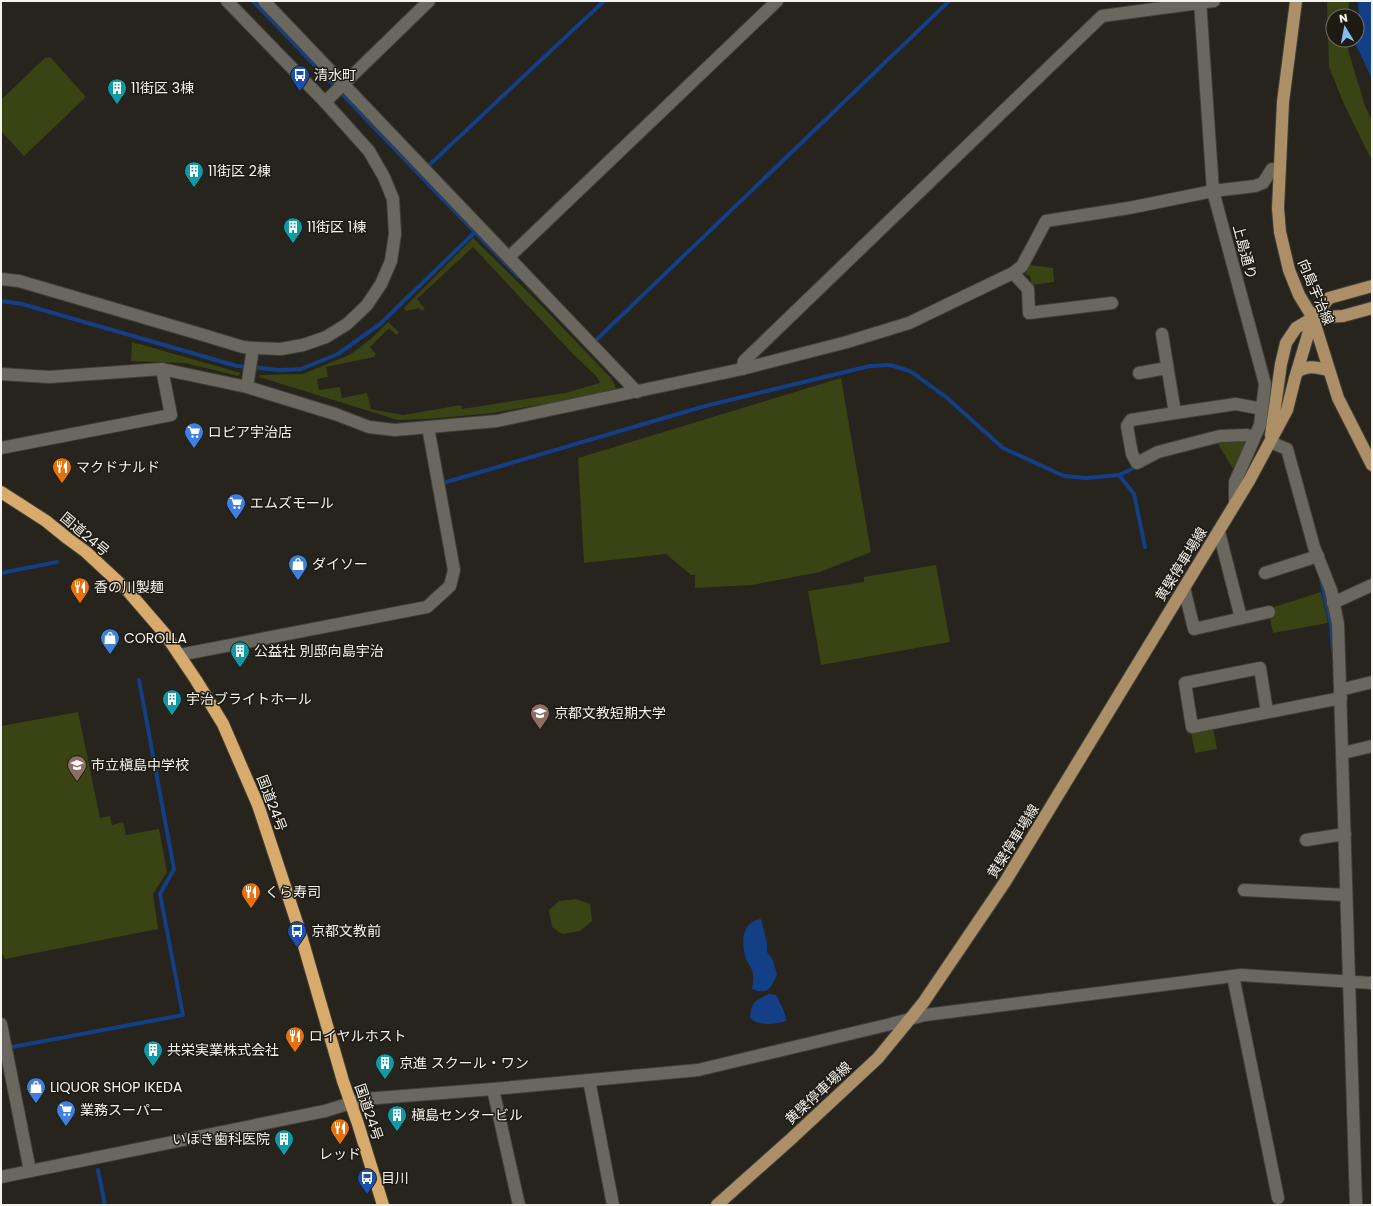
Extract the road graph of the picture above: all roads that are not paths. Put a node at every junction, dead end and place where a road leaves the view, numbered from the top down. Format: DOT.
graph roads {
  1 [pos="227,1"];
  2 [pos="429,1"];
  3 [pos="777,1"];
  4 [pos="1214,1"];
  5 [pos="1296,1"];
  6 [pos="264,2"];
  7 [pos="1200,2"];
  8 [pos="340,86"];
  9 [pos="325,102"];
  10 [pos="1280,169"];
  11 [pos="1213,191"];
  12 [pos="509,257"];
  13 [pos="1013,273"];
  14 [pos="1,278"];
  15 [pos="1372,286"];
  16 [pos="1112,303"];
  17 [pos="1372,308"];
  18 [pos="1313,318"];
  19 [pos="1162,334"];
  20 [pos="253,348"];
  21 [pos="1167,368"];
  22 [pos="162,369"];
  23 [pos="742,369"];
  24 [pos="1328,370"];
  25 [pos="1297,372"];
  26 [pos="1139,373"];
  27 [pos="1,374"];
  28 [pos="248,382"];
  29 [pos="637,392"];
  30 [pos="1262,409"];
  31 [pos="1175,413"];
  32 [pos="428,427"];
  33 [pos="1254,438"];
  34 [pos="1270,442"];
  35 [pos="1,448"];
  36 [pos="1372,466"];
  37 [pos="1,492"];
  38 [pos="1235,504"];
  39 [pos="1219,532"];
  40 [pos="1317,556"];
  41 [pos="1265,574"];
  42 [pos="1372,585"];
  43 [pos="1184,588"];
  44 [pos="1334,603"];
  45 [pos="1269,612"];
  46 [pos="1241,618"];
  47 [pos="179,655"];
  48 [pos="1372,682"];
  49 [pos="1340,695"];
  50 [pos="1267,712"];
  51 [pos="1372,746"];
  52 [pos="1343,753"];
  53 [pos="1344,834"];
  54 [pos="1306,840"];
  55 [pos="1244,890"];
  56 [pos="1346,894"];
  57 [pos="1233,976"];
  58 [pos="1348,982"];
  59 [pos="1372,983"];
  60 [pos="910,1019"];
  61 [pos="1,1024"];
  62 [pos="3,1039"];
  63 [pos="589,1080"];
  64 [pos="493,1089"];
  65 [pos="350,1103"];
  66 [pos="30,1171"];
  67 [pos="1,1177"];
  68 [pos="1278,1198"];
  69 [pos="383,1205"];
  70 [pos="519,1205"];
  71 [pos="612,1205"];
  72 [pos="716,1205"];
  73 [pos="1356,1205"];
  1 -- 9 [label="street"];
  2 -- 8 [label="street"];
  3 -- 12 [label="street"];
  4 -- 7 [label="street"];
  5 -- 10 [label="main road, 向島宇治線"];
  6 -- 8 [label="street"];
  7 -- 11 [label="street, 上島通り"];
  7 -- 23 [label="street"];
  8 -- 9 [label="street"];
  8 -- 12 [label="street"];
  9 -- 20 [label="street"];
  10 -- 11 [label="street"];
  10 -- 18 [label="main road, 向島宇治線"];
  11 -- 13 [label="street"];
  11 -- 30 [label="street, 上島通り"];
  12 -- 29 [label="street"];
  13 -- 16 [label="street"];
  13 -- 23 [label="street"];
  14 -- 20 [label="street"];
  15 -- 18 [label="main road, 黄檗停車場線"];
  17 -- 18 [label="main road"];
  18 -- 24 [label="main road, 向島宇治線"];
  18 -- 25 [label="main road, 黄檗停車場線"];
  18 -- 34 [label="main road, 黄檗停車場線"];
  19 -- 21 [label="street"];
  20 -- 28 [label="street"];
  21 -- 26 [label="street"];
  21 -- 31 [label="street"];
  22 -- 27 [label="street"];
  22 -- 28 [label="street"];
  22 -- 35 [label="street"];
  23 -- 29 [label="street"];
  24 -- 25 [label="main road"];
  24 -- 36 [label="main road, 向島宇治線"];
  25 -- 34 [label="main road, 黄檗停車場線"];
  28 -- 32 [label="street"];
  29 -- 32 [label="street"];
  30 -- 31 [label="street"];
  30 -- 33 [label="street, 上島通り"];
  31 -- 33 [label="street"];
  32 -- 47 [label="street"];
  33 -- 38 [label="street, 上島通り"];
  34 -- 38 [label="main road, 黄檗停車場線"];
  34 -- 40 [label="street"];
  37 -- 47 [label="highway, 国道24号"];
  38 -- 39 [label="main road, 黄檗停車場線"];
  39 -- 43 [label="main road, 黄檗停車場線"];
  39 -- 46 [label="street"];
  40 -- 41 [label="street"];
  40 -- 44 [label="street"];
  42 -- 44 [label="street"];
  43 -- 46 [label="street"];
  43 -- 60 [label="main road, 黄檗停車場線"];
  44 -- 49 [label="street"];
  45 -- 46 [label="street"];
  47 -- 65 [label="highway, 国道24号"];
  48 -- 49 [label="street"];
  49 -- 50 [label="street"];
  49 -- 52 [label="street"];
  50 -- 50 [label="street"];
  51 -- 52 [label="street"];
  52 -- 53 [label="street"];
  53 -- 54 [label="street"];
  53 -- 56 [label="street"];
  55 -- 56 [label="street"];
  56 -- 58 [label="street"];
  57 -- 58 [label="street"];
  57 -- 60 [label="street"];
  57 -- 68 [label="street"];
  58 -- 59 [label="street"];
  58 -- 73 [label="street"];
  60 -- 63 [label="street"];
  60 -- 72 [label="main road, 黄檗停車場線"];
  61 -- 62 [label="street"];
  62 -- 66 [label="street"];
  63 -- 64 [label="street"];
  63 -- 71 [label="street"];
  64 -- 65 [label="street"];
  64 -- 70 [label="street"];
  65 -- 66 [label="street"];
  65 -- 69 [label="highway, 国道24号"];
  66 -- 67 [label="street"];
}
